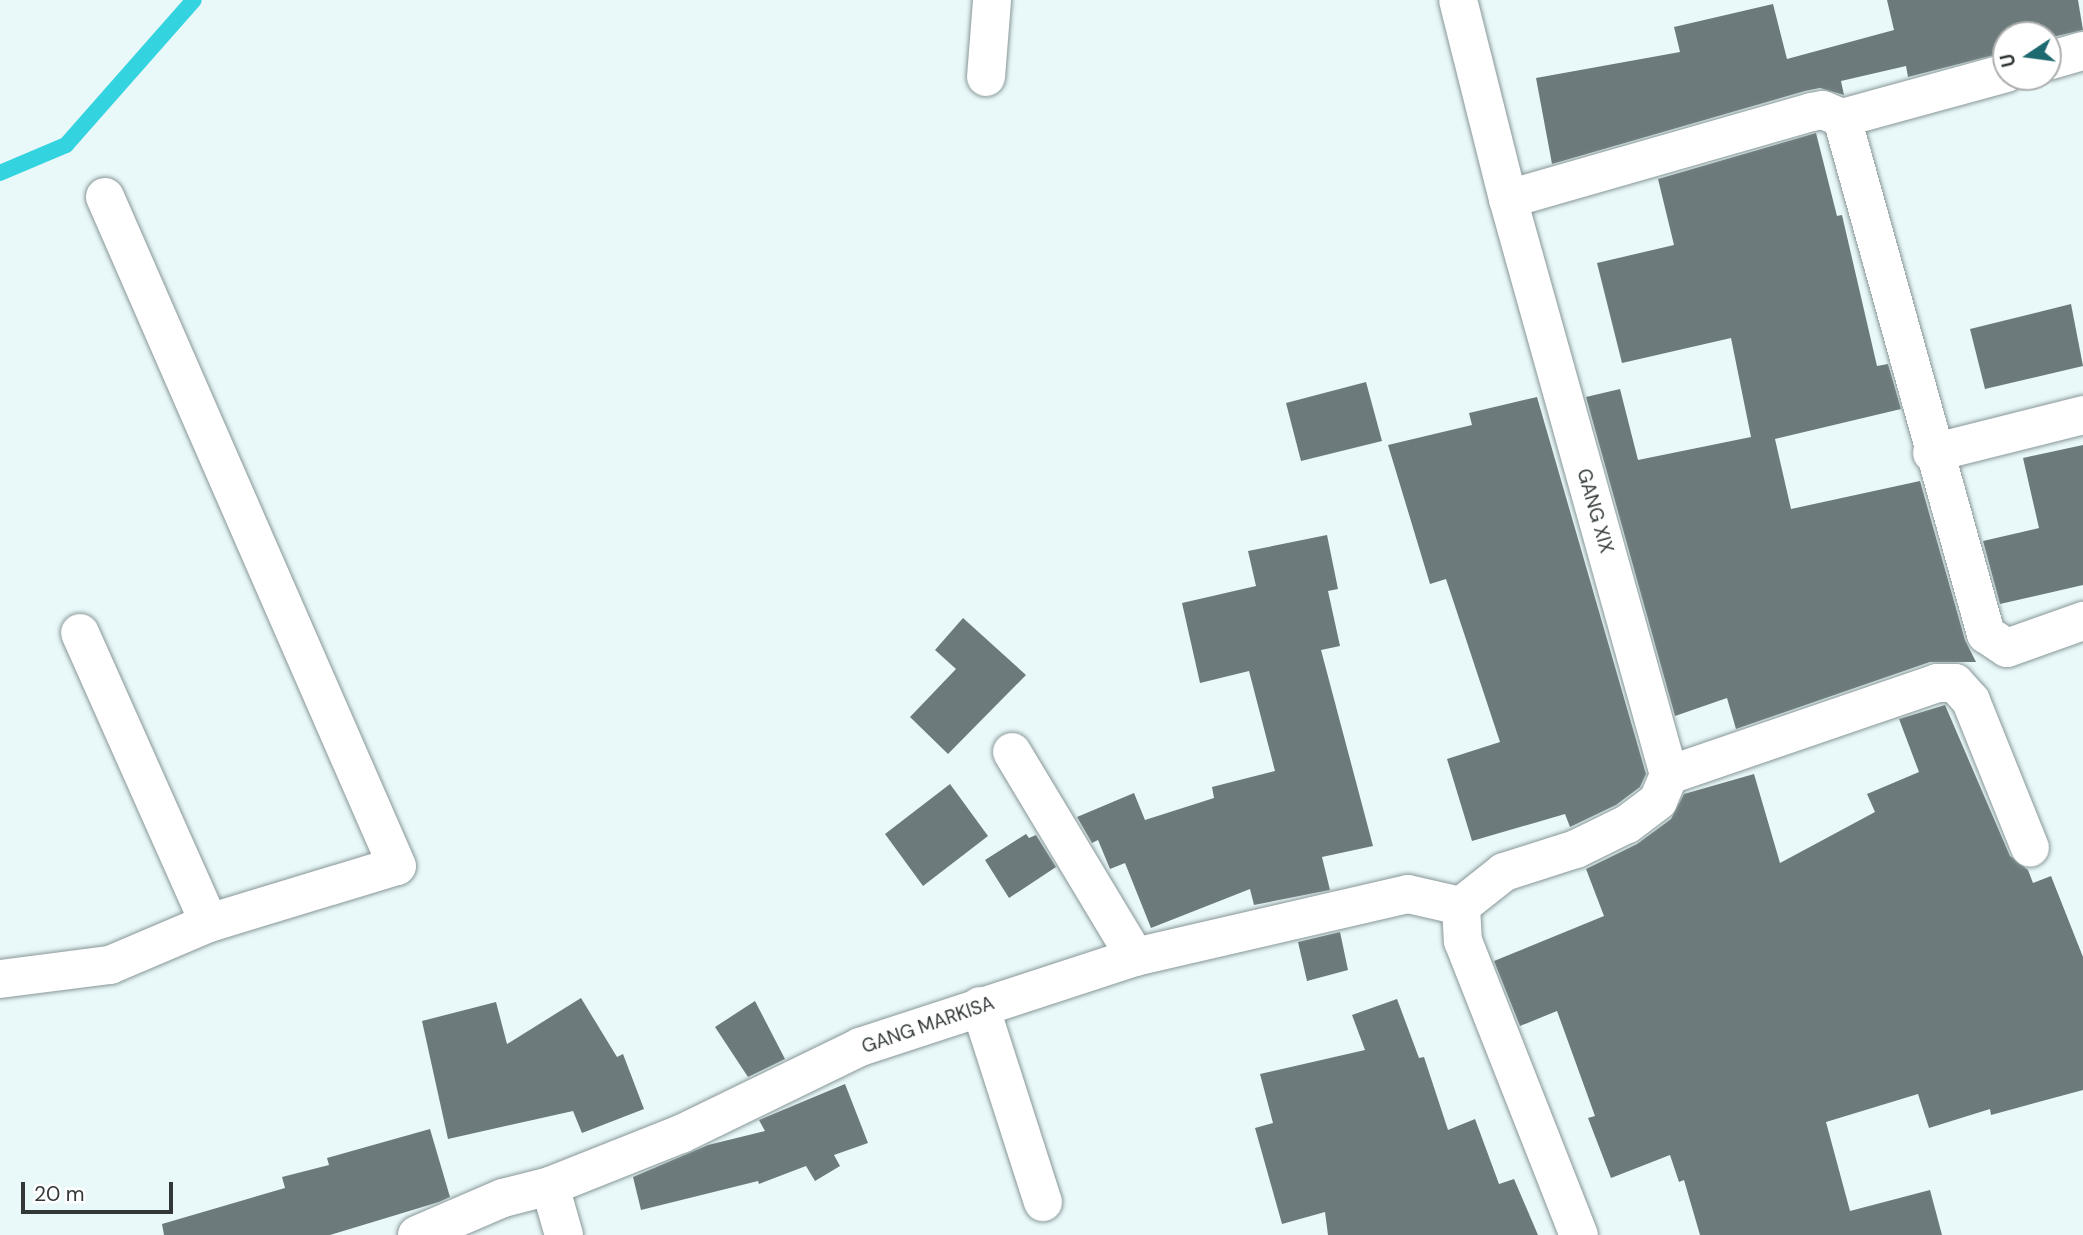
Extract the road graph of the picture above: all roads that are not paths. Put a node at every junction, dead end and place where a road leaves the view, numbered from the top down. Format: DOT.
graph roads {
  1 [pos="992,0"];
  2 [pos="1458,0"];
  3 [pos="2083,51"];
  4 [pos="2062,57"];
  5 [pos="986,77"];
  6 [pos="1992,77"];
  7 [pos="1842,118"];
  8 [pos="105,197"];
  9 [pos="1508,199"];
  10 [pos="2083,415"];
  11 [pos="1932,453"];
  12 [pos="2083,621"];
  13 [pos="80,633"];
  14 [pos="1012,752"];
  15 [pos="1669,775"];
  16 [pos="2030,848"];
  17 [pos="1461,906"];
  18 [pos="209,923"];
  19 [pos="1135,957"];
  20 [pos="0,979"];
  21 [pos="980,1006"];
  22 [pos="550,1186"];
  23 [pos="1043,1202"];
  24 [pos="417,1235"];
  25 [pos="564,1235"];
  26 [pos="1579,1235"];
  1 -- 5 [label="street"];
  2 -- 9 [label="street, GANG XIX"];
  3 -- 4 [label="street"];
  6 -- 7 [label="street"];
  7 -- 9 [label="street"];
  7 -- 11 [label="street"];
  8 -- 18 [label="street"];
  9 -- 15 [label="street, GANG XIX"];
  10 -- 11 [label="street"];
  11 -- 12 [label="street"];
  13 -- 18 [label="street"];
  14 -- 19 [label="street"];
  15 -- 16 [label="street"];
  15 -- 17 [label="street"];
  17 -- 19 [label="street, GANG MARKISA"];
  17 -- 26 [label="street"];
  18 -- 20 [label="street"];
  19 -- 21 [label="street, GANG MARKISA"];
  21 -- 22 [label="street, GANG MARKISA"];
  21 -- 23 [label="street"];
  22 -- 24 [label="street, GANG MARKISA"];
  22 -- 25 [label="street"];
}
